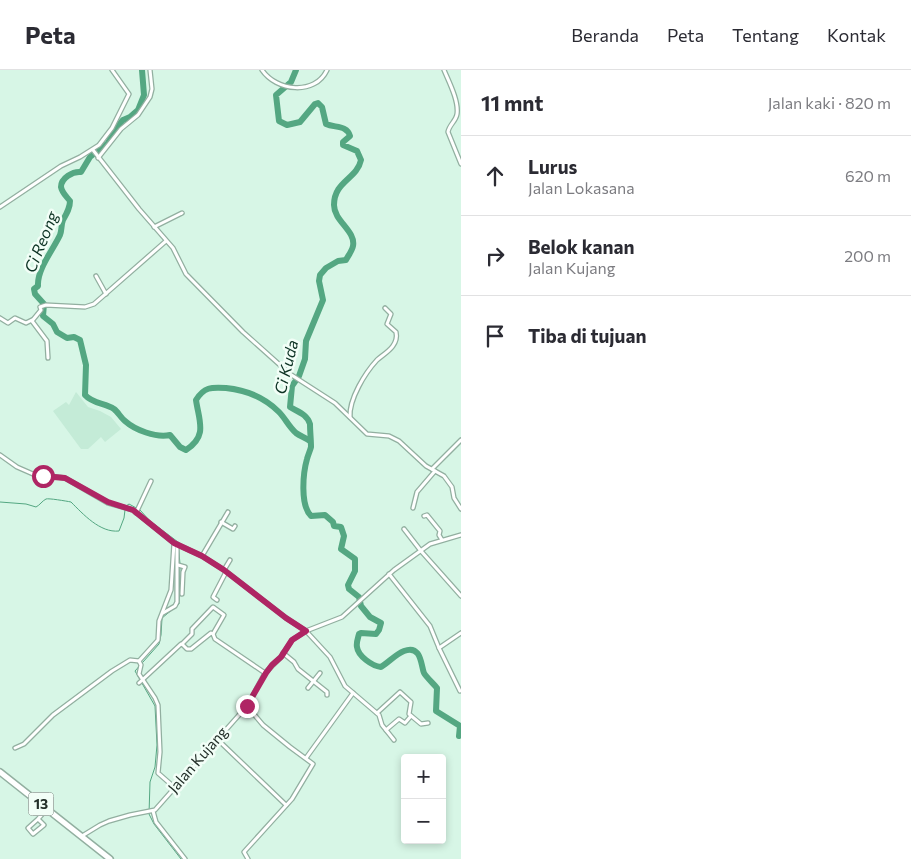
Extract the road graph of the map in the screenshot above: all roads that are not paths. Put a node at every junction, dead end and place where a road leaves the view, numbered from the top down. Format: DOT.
graph roads {
  1 [pos="112,70"];
  2 [pos="150,70"];
  3 [pos="262,70"];
  4 [pos="327,70"];
  5 [pos="444,70"];
  6 [pos="93,151"];
  7 [pos="98,158"];
  8 [pos="461,164"];
  9 [pos="0,207"];
  10 [pos="182,213"];
  11 [pos="154,227"];
  12 [pos="166,241"];
  13 [pos="96,276"];
  14 [pos="106,294"];
  15 [pos="385,308"];
  16 [pos="0,318"];
  17 [pos="32,320"];
  18 [pos="48,358"];
  19 [pos="350,418"];
  20 [pos="461,440"];
  21 [pos="0,455"];
  22 [pos="433,470"];
  23 [pos="151,481"];
  24 [pos="413,508"];
  25 [pos="461,509"];
  26 [pos="138,510"];
  27 [pos="228,512"];
  28 [pos="424,516"];
  29 [pos="221,522"];
  30 [pos="235,526"];
  31 [pos="404,529"];
  32 [pos="461,534"];
  33 [pos="442,540"];
  34 [pos="177,544"];
  35 [pos="421,551"];
  36 [pos="202,556"];
  37 [pos="230,560"];
  38 [pos="179,565"];
  39 [pos="225,571"];
  40 [pos="389,574"];
  41 [pos="180,593"];
  42 [pos="461,596"];
  43 [pos="218,600"];
  44 [pos="162,613"];
  45 [pos="306,631"];
  46 [pos="461,633"];
  47 [pos="213,634"];
  48 [pos="182,644"];
  49 [pos="438,648"];
  50 [pos="284,653"];
  51 [pos="140,663"];
  52 [pos="266,673"];
  53 [pos="320,673"];
  54 [pos="141,681"];
  55 [pos="312,682"];
  56 [pos="308,688"];
  57 [pos="460,691"];
  58 [pos="353,693"];
  59 [pos="326,695"];
  60 [pos="247,706"];
  61 [pos="377,713"];
  62 [pos="411,716"];
  63 [pos="428,723"];
  64 [pos="386,730"];
  65 [pos="217,739"];
  66 [pos="394,740"];
  67 [pos="15,748"];
  68 [pos="306,758"];
  69 [pos="0,772"];
  70 [pos="174,787"];
  71 [pos="286,805"];
  72 [pos="47,809"];
  73 [pos="153,811"];
  74 [pos="38,819"];
  75 [pos="82,837"];
  76 [pos="110,859"];
  77 [pos="185,859"];
  78 [pos="248,859"];
  1 -- 6 [label="street"];
  2 -- 7 [label="street"];
  3 -- 4 [label="street"];
  5 -- 8 [label="street"];
  6 -- 7 [label="street"];
  6 -- 9 [label="street"];
  7 -- 11 [label="street"];
  10 -- 11 [label="street"];
  11 -- 12 [label="street"];
  12 -- 14 [label="street"];
  12 -- 19 [label="street"];
  13 -- 14 [label="street"];
  14 -- 17 [label="street"];
  15 -- 19 [label="street"];
  16 -- 17 [label="street"];
  17 -- 18 [label="street"];
  19 -- 22 [label="street"];
  20 -- 22 [label="street"];
  21 -- 26 [label="street"];
  22 -- 24 [label="street"];
  22 -- 25 [label="street"];
  23 -- 26 [label="street"];
  26 -- 34 [label="street"];
  27 -- 29 [label="street"];
  28 -- 33 [label="street"];
  29 -- 30 [label="street"];
  29 -- 36 [label="street"];
  31 -- 35 [label="street"];
  32 -- 33 [label="street, Jalan Kujang"];
  33 -- 35 [label="street, Jalan Kujang"];
  34 -- 36 [label="street"];
  34 -- 38 [label="street"];
  34 -- 44 [label="street"];
  35 -- 40 [label="street, Jalan Kujang"];
  35 -- 42 [label="street"];
  36 -- 39 [label="street"];
  37 -- 39 [label="street"];
  38 -- 41 [label="street"];
  38 -- 41 [label="street"];
  39 -- 43 [label="street"];
  39 -- 45 [label="street"];
  40 -- 45 [label="street, Jalan Kujang"];
  40 -- 49 [label="street"];
  41 -- 44 [label="street"];
  44 -- 51 [label="street"];
  45 -- 50 [label="street, Jalan Kujang"];
  45 -- 58 [label="street"];
  46 -- 49 [label="street"];
  47 -- 48 [label="street"];
  47 -- 48 [label="street"];
  47 -- 52 [label="street"];
  48 -- 54 [label="street"];
  49 -- 57 [label="street"];
  50 -- 52 [label="street, Jalan Kujang"];
  50 -- 55 [label="street"];
  51 -- 54 [label="street"];
  51 -- 67 [label="street"];
  52 -- 60 [label="street, Jalan Kujang"];
  53 -- 55 [label="street"];
  54 -- 70 [label="street"];
  55 -- 56 [label="street"];
  55 -- 59 [label="street"];
  58 -- 61 [label="street"];
  58 -- 68 [label="street"];
  60 -- 65 [label="street, Jalan Kujang"];
  60 -- 68 [label="street"];
  61 -- 62 [label="street"];
  61 -- 64 [label="street"];
  62 -- 63 [label="street"];
  62 -- 64 [label="street"];
  64 -- 66 [label="street"];
  65 -- 70 [label="street, Jalan Kujang"];
  65 -- 71 [label="street"];
  68 -- 71 [label="street"];
  69 -- 72 [label="highway, 13"];
  70 -- 73 [label="street, Jalan Kujang"];
  71 -- 78 [label="street"];
  72 -- 74 [label="street"];
  72 -- 75 [label="highway, 13"];
  73 -- 75 [label="street"];
  73 -- 77 [label="street"];
  74 -- 74 [label="street"];
  75 -- 76 [label="highway, 13"];
}
